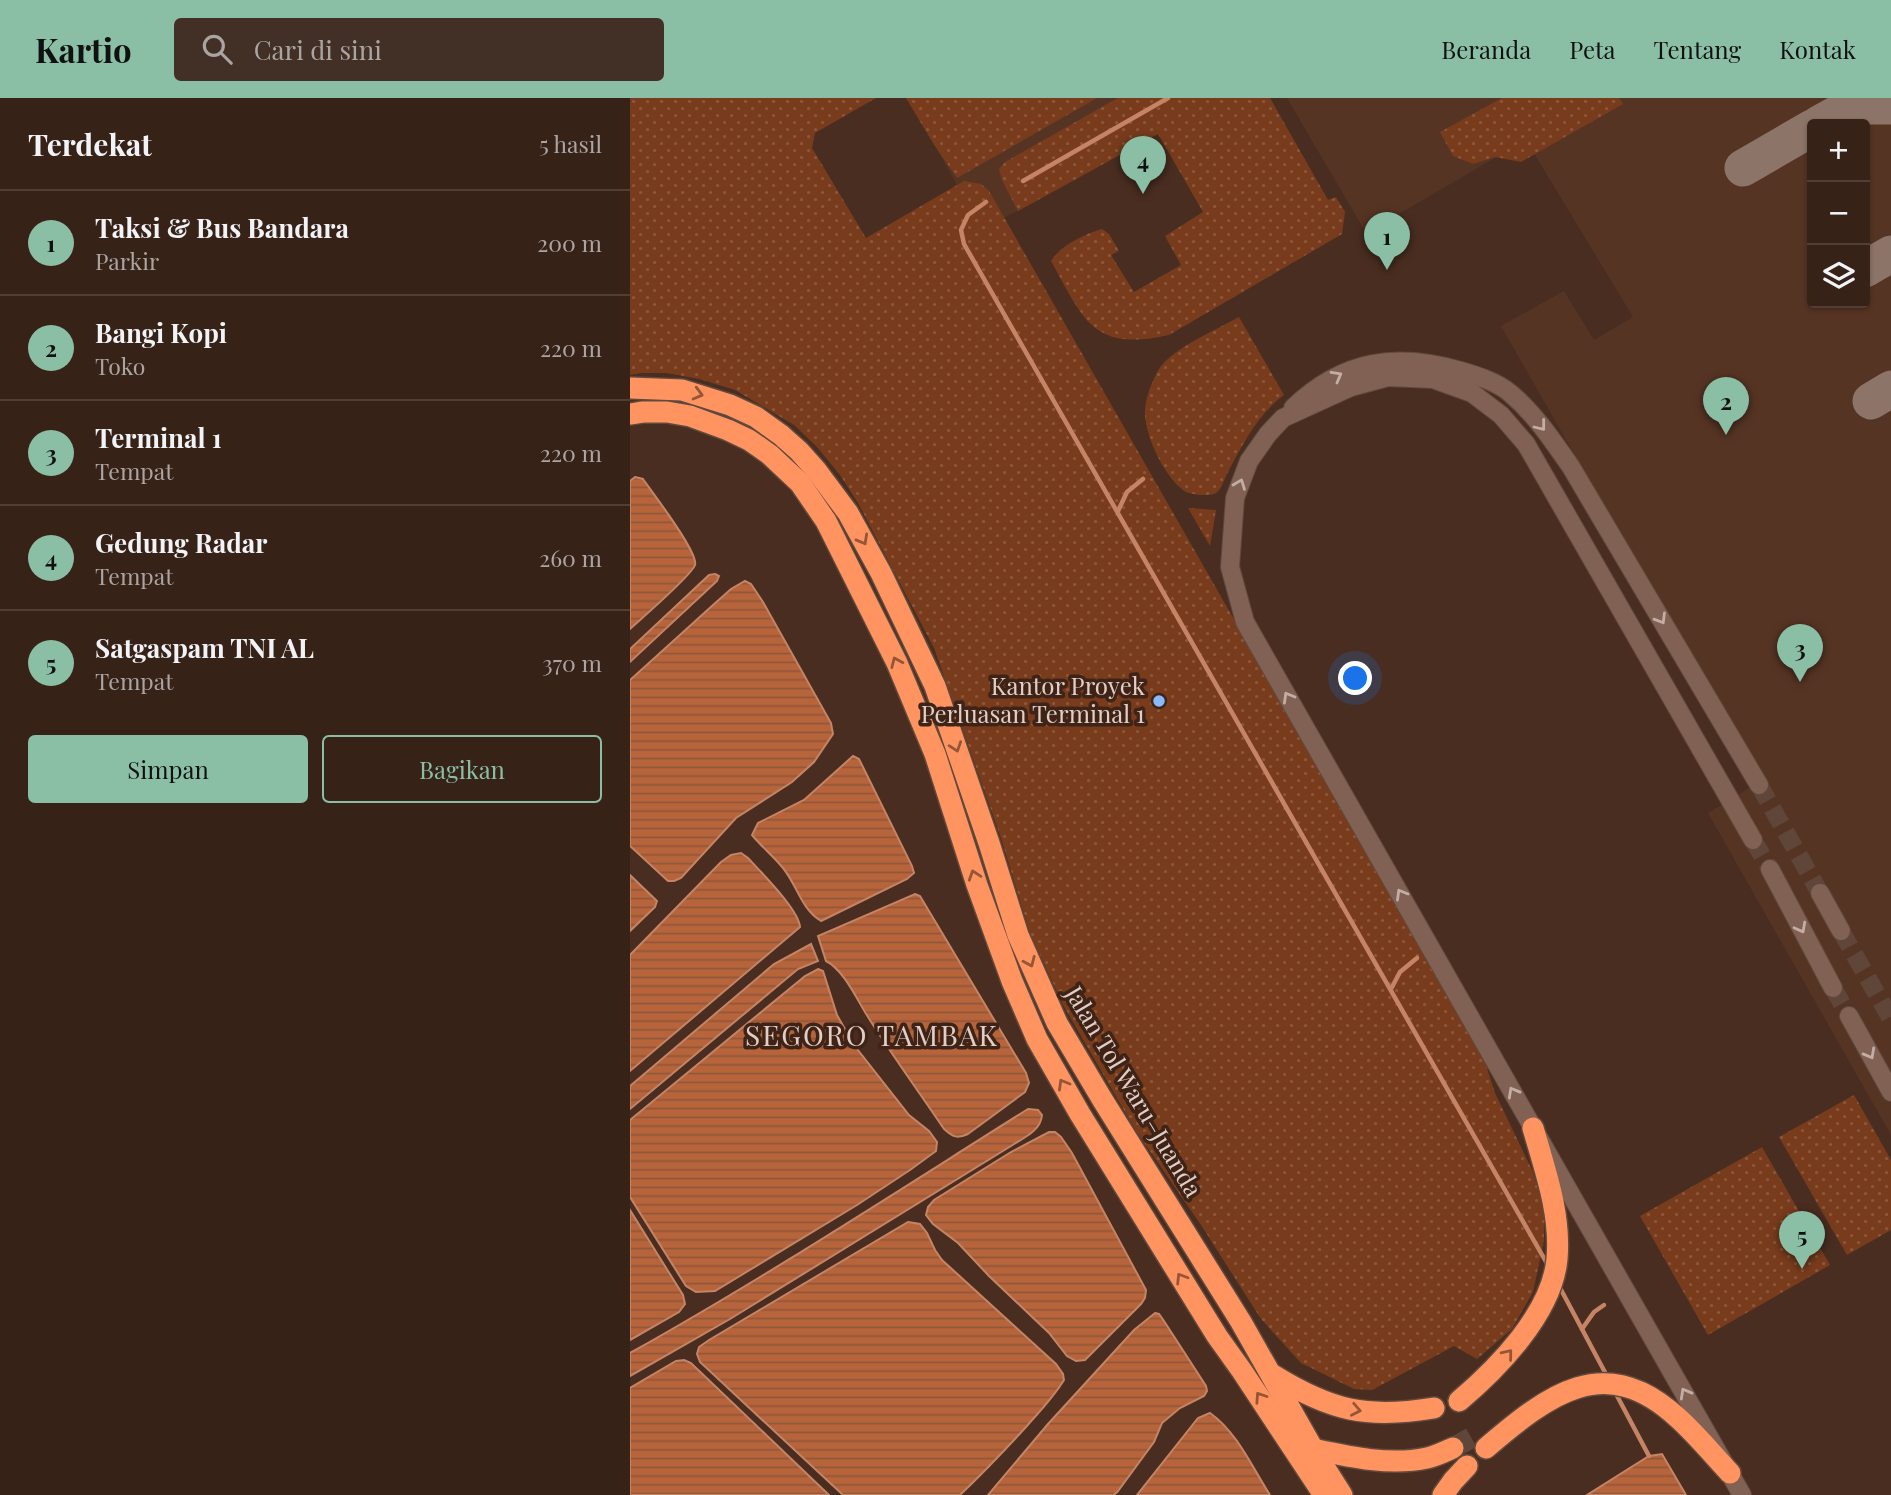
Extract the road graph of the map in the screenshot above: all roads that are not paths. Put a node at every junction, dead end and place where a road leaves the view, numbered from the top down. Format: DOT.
graph roads {
  1 [pos="630,388"];
  2 [pos="630,414"];
  3 [pos="1283,418"];
  4 [pos="1571,467"];
  5 [pos="1574,526"];
  6 [pos="1759,785"];
  7 [pos="1753,840"];
  8 [pos="1770,869"];
  9 [pos="1820,893"];
  10 [pos="1841,931"];
  11 [pos="1833,988"];
  12 [pos="1849,1016"];
  13 [pos="1891,1091"];
  14 [pos="1533,1128"];
  15 [pos="1272,1374"];
  16 [pos="1459,1401"];
  17 [pos="1434,1408"];
  18 [pos="1284,1434"];
  19 [pos="1481,1442"];
  20 [pos="1453,1448"];
  21 [pos="1313,1449"];
  22 [pos="1468,1466"];
  23 [pos="1730,1473"];
  24 [pos="1324,1495"];
  25 [pos="1342,1495"];
  26 [pos="1443,1495"];
  27 [pos="1742,1495"];
  1 -- 15 [label="highway, Jalan Tol Waru–Juanda, one-way"];
  18 -- 2 [label="highway, one-way"];
  3 -- 4 [label="street, one-way"];
  3 -- 5 [label="street"];
  14 -- 3 [label="street, one-way"];
  4 -- 5 [label="street"];
  4 -- 6 [label="street, one-way"];
  5 -- 7 [label="street"];
  8 -- 11 [label="street, one-way"];
  9 -- 10 [label="street"];
  12 -- 13 [label="street, one-way"];
  16 -- 14 [label="highway, one-way"];
  23 -- 14 [label="street, one-way"];
  15 -- 17 [label="highway, one-way"];
  15 -- 21 [label="highway, Jalan Tol Waru–Juanda"];
  18 -- 21 [label="highway"];
  18 -- 24 [label="highway"];
  19 -- 23 [label="highway"];
  20 -- 21 [label="highway"];
  21 -- 25 [label="highway, Jalan Tol Waru–Juanda"];
  22 -- 26 [label="highway"];
  23 -- 27 [label="street"];
}
